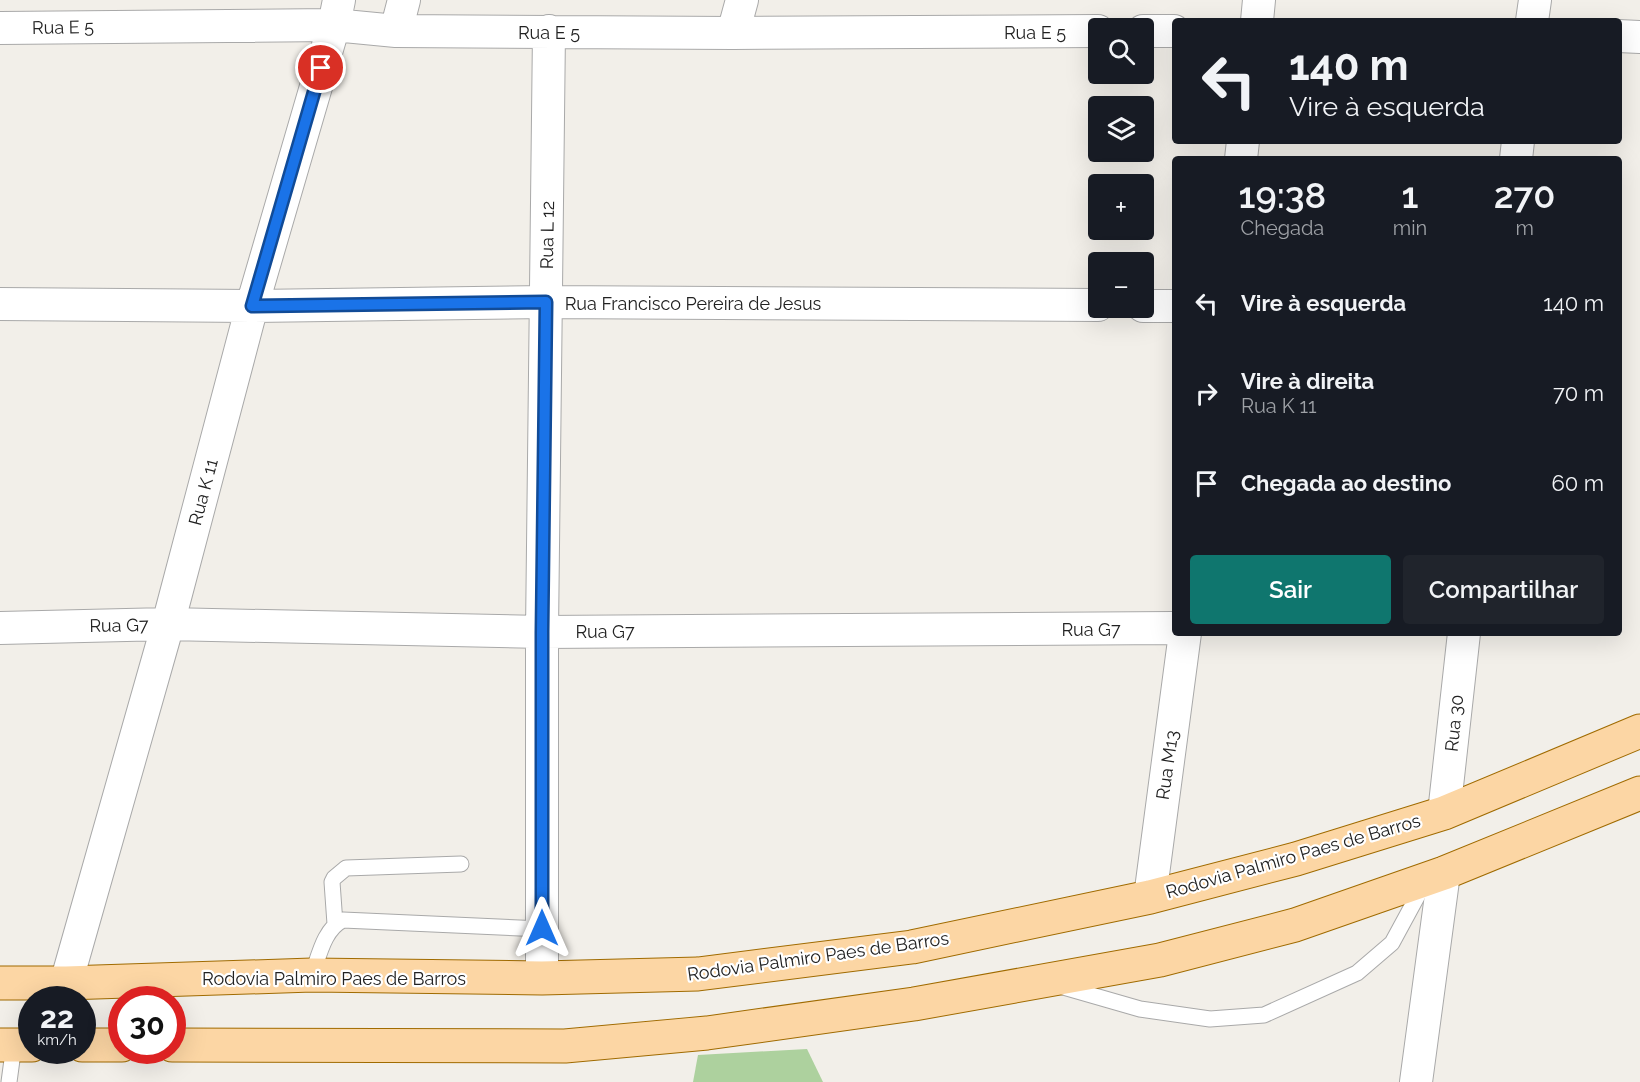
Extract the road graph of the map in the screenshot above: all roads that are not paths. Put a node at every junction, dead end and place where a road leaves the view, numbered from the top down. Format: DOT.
graph roads {
  1 [pos="404,0"];
  2 [pos="742,0"];
  3 [pos="1259,0"];
  4 [pos="1535,0"];
  5 [pos="336,12"];
  6 [pos="1257,18"];
  7 [pos="1532,18"];
  8 [pos="0,28"];
  9 [pos="396,31"];
  10 [pos="1088,31"];
  11 [pos="1154,31"];
  12 [pos="1172,31"];
  13 [pos="549,32"];
  14 [pos="733,33"];
  15 [pos="1622,36"];
  16 [pos="1640,37"];
  17 [pos="546,302"];
  18 [pos="0,304"];
  19 [pos="1088,305"];
  20 [pos="252,306"];
  21 [pos="1154,306"];
  22 [pos="1172,306"];
  23 [pos="168,624"];
  24 [pos="0,628"];
  25 [pos="1172,628"];
  26 [pos="542,632"];
  27 [pos="1185,636"];
  28 [pos="1464,636"];
  29 [pos="1640,731"];
  30 [pos="1640,793"];
  31 [pos="1444,813"];
  32 [pos="461,864"];
  33 [pos="1435,876"];
  34 [pos="1150,897"];
  35 [pos="335,924"];
  36 [pos="542,928"];
  37 [pos="312,975"];
  38 [pos="542,978"];
  39 [pos="1043,981"];
  40 [pos="0,983"];
  41 [pos="66,983"];
  42 [pos="15,1045"];
  43 [pos="186,1045"];
  44 [pos="9,1082"];
  45 [pos="1416,1082"];
  1 -- 9 [label="street"];
  2 -- 14 [label="street"];
  3 -- 6 [label="street"];
  4 -- 7 [label="street"];
  5 -- 8 [label="street, Rua E 5"];
  5 -- 9 [label="street, Rua E 5"];
  5 -- 20 [label="street, Rua K 11"];
  9 -- 13 [label="street, Rua E 5"];
  10 -- 14 [label="street, Rua E 5"];
  11 -- 12 [label="street"];
  13 -- 14 [label="street, Rua E 5"];
  13 -- 17 [label="street, Rua L 12"];
  15 -- 16 [label="street"];
  17 -- 19 [label="street, Rua Francisco Pereira de Jesus"];
  17 -- 20 [label="street, Rua Francisco Pereira de Jesus"];
  17 -- 26 [label="street, Rua L 12"];
  18 -- 20 [label="street, Rua Francisco Pereira de Jesus"];
  20 -- 23 [label="street, Rua K 11"];
  21 -- 22 [label="street"];
  23 -- 24 [label="street, Rua G7"];
  23 -- 26 [label="street, Rua G7"];
  23 -- 41 [label="street, Rua K 11"];
  25 -- 26 [label="street, Rua G7"];
  26 -- 36 [label="street, Rua L 12"];
  27 -- 34 [label="street, Rua M13"];
  28 -- 31 [label="street, Rua 30"];
  29 -- 31 [label="main road, Rodovia Palmiro Paes de Barros"];
  30 -- 33 [label="main road"];
  31 -- 34 [label="main road, Rodovia Palmiro Paes de Barros"];
  32 -- 35 [label="lane"];
  33 -- 39 [label="main road"];
  33 -- 39 [label="lane"];
  33 -- 45 [label="street"];
  34 -- 38 [label="main road, Rodovia Palmiro Paes de Barros"];
  35 -- 36 [label="lane"];
  35 -- 37 [label="lane"];
  36 -- 38 [label="street, Rua L 12"];
  37 -- 38 [label="main road, Rodovia Palmiro Paes de Barros"];
  37 -- 41 [label="main road, Rodovia Palmiro Paes de Barros"];
  39 -- 43 [label="main road"];
  40 -- 41 [label="main road, Rodovia Palmiro Paes de Barros"];
  42 -- 44 [label="lane"];
}
